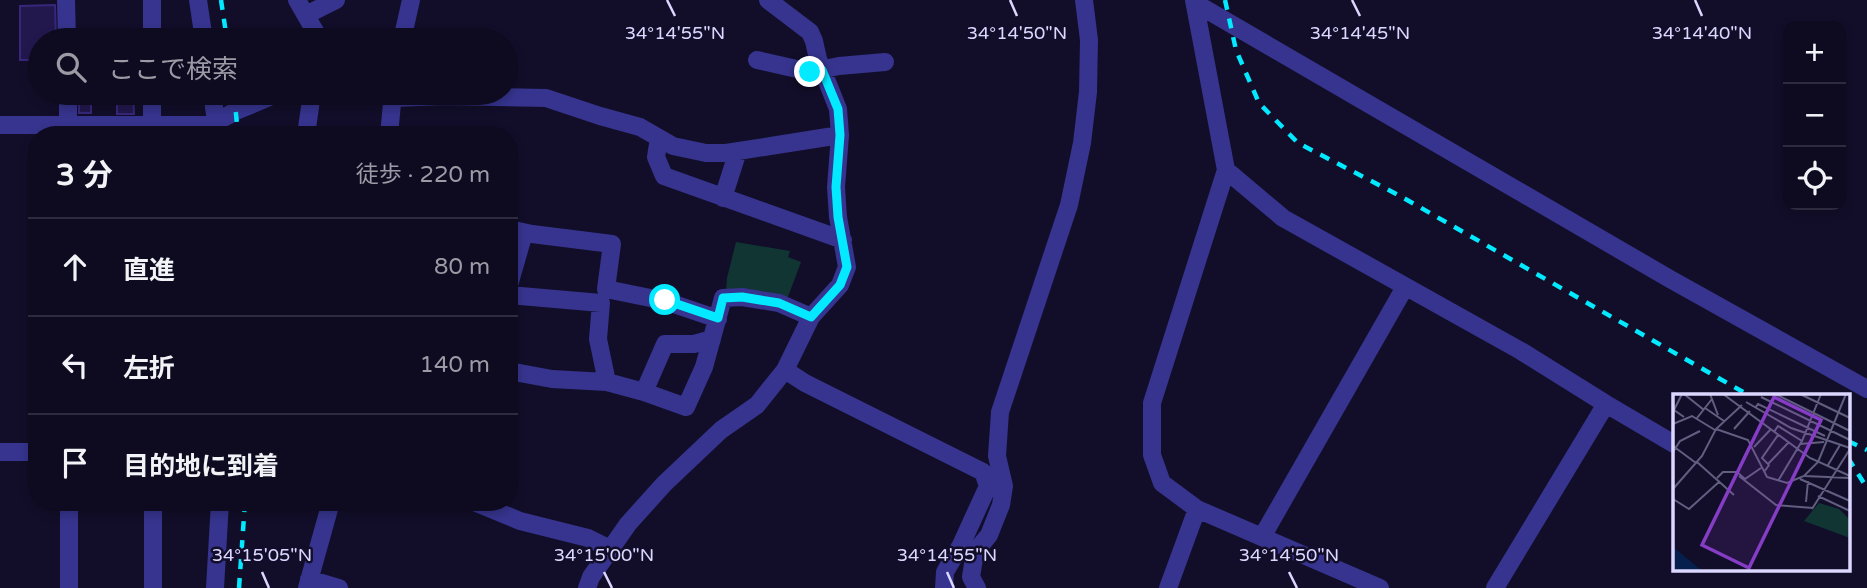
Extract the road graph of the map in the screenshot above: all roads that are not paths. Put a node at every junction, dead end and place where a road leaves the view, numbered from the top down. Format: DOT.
graph roads {
  1 [pos="66,0"];
  2 [pos="152,0"];
  3 [pos="198,0"];
  4 [pos="336,0"];
  5 [pos="411,0"];
  6 [pos="1084,0"];
  7 [pos="774,1"];
  8 [pos="1195,1"];
  9 [pos="302,7"];
  10 [pos="67,28"];
  11 [pos="152,28"];
  12 [pos="202,28"];
  13 [pos="313,28"];
  14 [pos="405,28"];
  15 [pos="757,60"];
  16 [pos="885,61"];
  17 [pos="822,70"];
  18 [pos="518,97"];
  19 [pos="68,105"];
  20 [pos="152,105"];
  21 [pos="214,105"];
  22 [pos="250,105"];
  23 [pos="310,105"];
  24 [pos="392,105"];
  25 [pos="0,125"];
  26 [pos="68,126"];
  27 [pos="152,126"];
  28 [pos="217,126"];
  29 [pos="220,126"];
  30 [pos="307,126"];
  31 [pos="390,126"];
  32 [pos="28,127"];
  33 [pos="840,135"];
  34 [pos="659,138"];
  35 [pos="737,151"];
  36 [pos="1226,170"];
  37 [pos="723,198"];
  38 [pos="518,231"];
  39 [pos="843,240"];
  40 [pos="1405,287"];
  41 [pos="518,296"];
  42 [pos="811,317"];
  43 [pos="718,318"];
  44 [pos="712,339"];
  45 [pos="785,370"];
  46 [pos="518,373"];
  47 [pos="607,382"];
  48 [pos="1867,389"];
  49 [pos="645,392"];
  50 [pos="1606,404"];
  51 [pos="1673,443"];
  52 [pos="0,452"];
  53 [pos="28,452"];
  54 [pos="1197,509"];
  55 [pos="69,511"];
  56 [pos="153,511"];
  57 [pos="219,511"];
  58 [pos="328,511"];
  59 [pos="496,511"];
  60 [pos="1262,537"];
  61 [pos="610,549"];
  62 [pos="968,549"];
  63 [pos="308,583"];
  64 [pos="69,588"];
  65 [pos="153,588"];
  66 [pos="215,588"];
  67 [pos="339,588"];
  68 [pos="587,588"];
  69 [pos="944,588"];
  70 [pos="977,588"];
  71 [pos="1168,588"];
  72 [pos="1380,588"];
  73 [pos="1495,588"];
  1 -- 10 [label="street"];
  2 -- 11 [label="street"];
  3 -- 12 [label="street"];
  4 -- 9 [label="street"];
  5 -- 14 [label="street"];
  6 -- 62 [label="street"];
  7 -- 17 [label="street"];
  8 -- 36 [label="street"];
  8 -- 48 [label="street"];
  9 -- 13 [label="street"];
  15 -- 17 [label="street"];
  16 -- 17 [label="street"];
  17 -- 33 [label="street"];
  18 -- 34 [label="street"];
  19 -- 26 [label="street"];
  20 -- 27 [label="street"];
  21 -- 28 [label="street"];
  22 -- 29 [label="street"];
  23 -- 30 [label="street"];
  24 -- 31 [label="street"];
  25 -- 32 [label="street"];
  33 -- 35 [label="street"];
  33 -- 39 [label="street"];
  34 -- 35 [label="street"];
  34 -- 37 [label="street"];
  35 -- 37 [label="street"];
  36 -- 40 [label="street"];
  36 -- 54 [label="street"];
  37 -- 39 [label="street"];
  38 -- 43 [label="street"];
  39 -- 42 [label="street"];
  40 -- 50 [label="street"];
  40 -- 60 [label="street"];
  41 -- 47 [label="street"];
  42 -- 43 [label="street"];
  42 -- 45 [label="street"];
  43 -- 44 [label="street"];
  44 -- 49 [label="street"];
  44 -- 49 [label="street"];
  45 -- 61 [label="street"];
  45 -- 62 [label="street"];
  46 -- 47 [label="street"];
  47 -- 49 [label="street"];
  50 -- 51 [label="street"];
  50 -- 73 [label="street"];
  52 -- 53 [label="street"];
  54 -- 60 [label="street"];
  54 -- 71 [label="street"];
  55 -- 64 [label="street"];
  56 -- 65 [label="street"];
  57 -- 66 [label="street"];
  58 -- 63 [label="street"];
  59 -- 61 [label="street"];
  60 -- 72 [label="street"];
  61 -- 68 [label="street"];
  62 -- 69 [label="street"];
  62 -- 70 [label="street"];
  63 -- 67 [label="street"];
}
